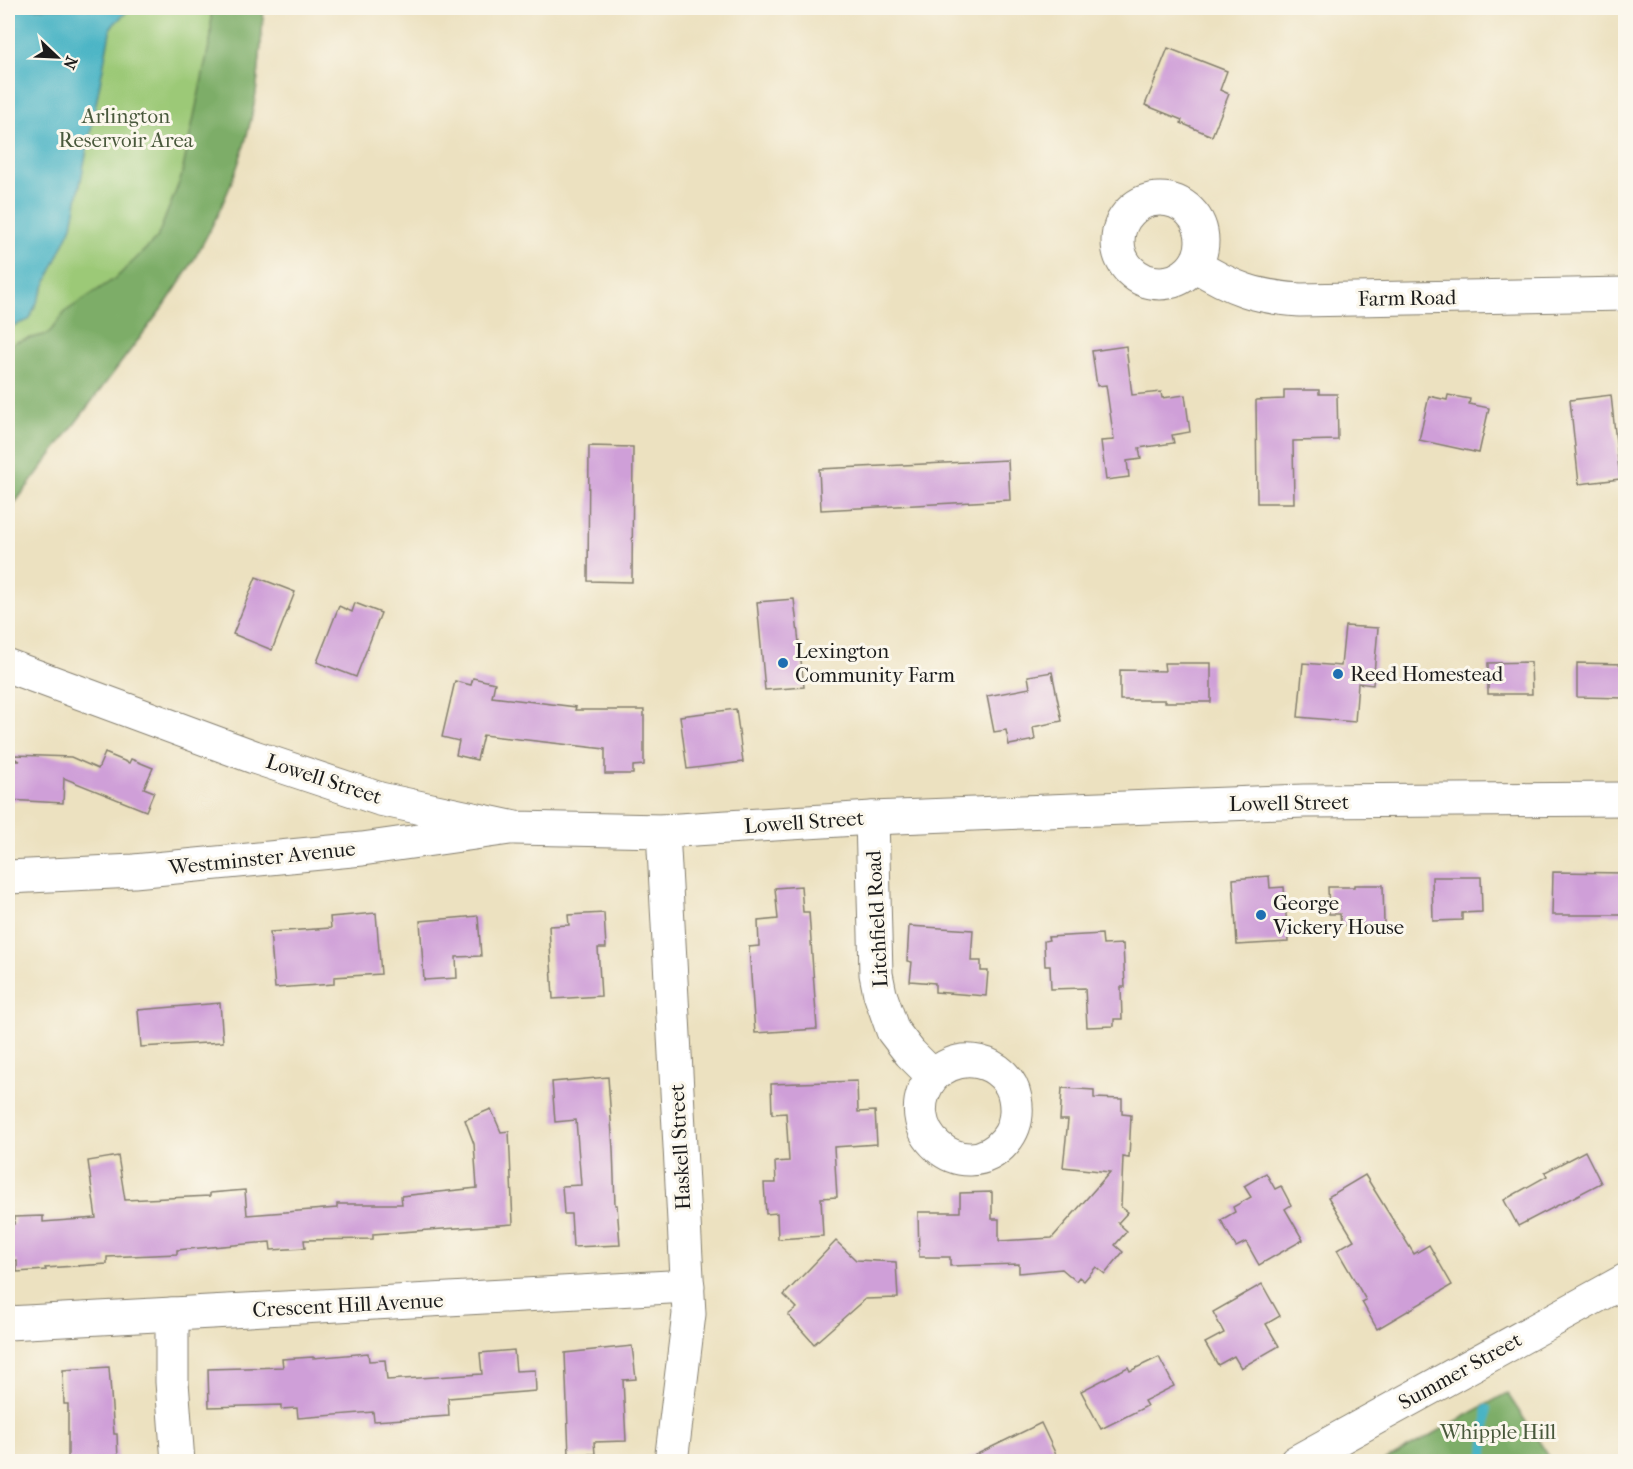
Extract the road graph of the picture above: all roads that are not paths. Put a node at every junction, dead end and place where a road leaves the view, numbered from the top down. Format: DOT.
graph roads {
  1 [pos="1195,265"];
  2 [pos="1626,294"];
  3 [pos="8,666"];
  4 [pos="1626,799"];
  5 [pos="872,818"];
  6 [pos="515,828"];
  7 [pos="663,831"];
  8 [pos="8,877"];
  9 [pos="933,1076"];
  10 [pos="1626,1280"];
  11 [pos="688,1286"];
  12 [pos="172,1314"];
  13 [pos="8,1323"];
  14 [pos="178,1461"];
  15 [pos="671,1461"];
  16 [pos="1296,1461"];
  1 -- 2 [label="street, Farm Road"];
  3 -- 6 [label="street, Lowell Street"];
  4 -- 5 [label="street, Lowell Street"];
  5 -- 7 [label="street, Lowell Street"];
  5 -- 9 [label="street, Litchfield Road"];
  6 -- 7 [label="street, Lowell Street"];
  6 -- 8 [label="street, Westminster Avenue"];
  7 -- 11 [label="street, Haskell Street"];
  10 -- 16 [label="street, Summer Street"];
  11 -- 12 [label="street, Crescent Hill Avenue"];
  11 -- 15 [label="street, Haskell Street"];
  12 -- 13 [label="street, Crescent Hill Avenue"];
  12 -- 14 [label="street"];
}
